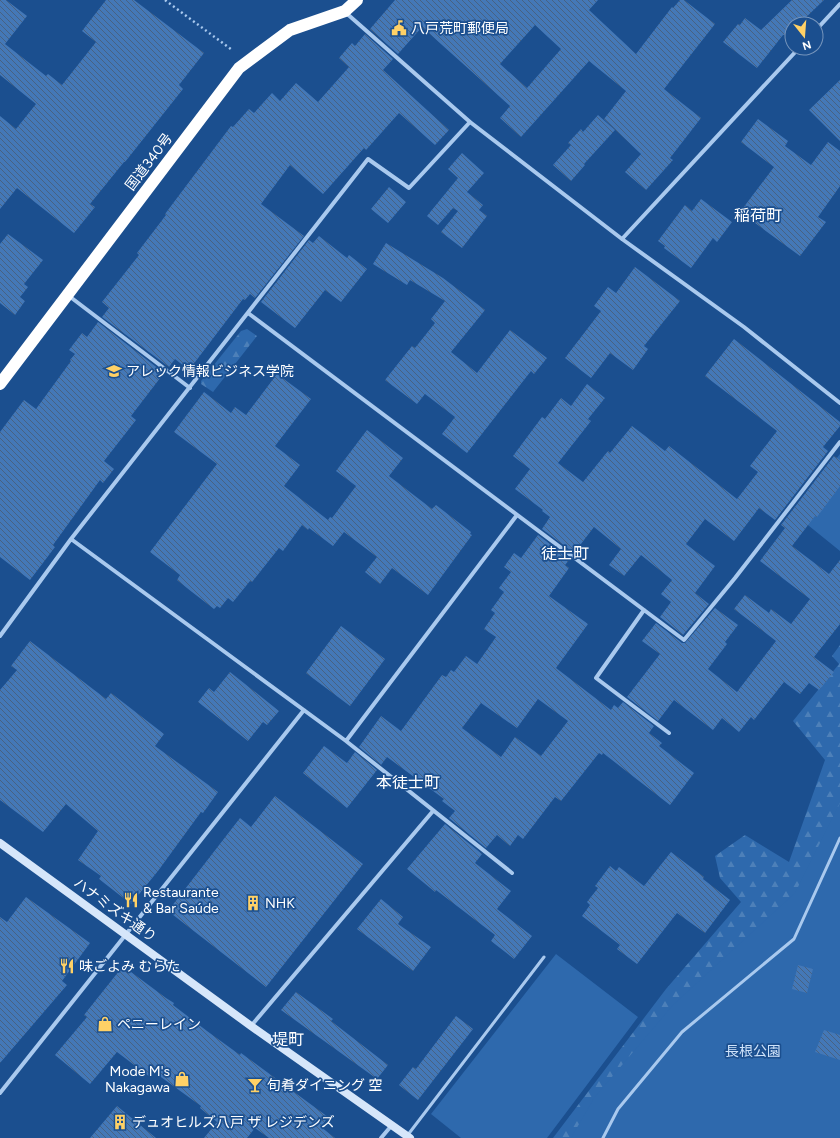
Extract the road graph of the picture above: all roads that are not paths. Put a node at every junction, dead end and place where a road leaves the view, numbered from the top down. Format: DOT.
graph roads {
  1 [pos="357,0"];
  2 [pos="840,4"];
  3 [pos="345,11"];
  4 [pos="824,21"];
  5 [pos="792,56"];
  6 [pos="470,122"];
  7 [pos="622,239"];
  8 [pos="68,294"];
  9 [pos="248,313"];
  10 [pos="0,384"];
  11 [pos="190,388"];
  12 [pos="840,403"];
  13 [pos="840,442"];
  14 [pos="517,514"];
  15 [pos="71,539"];
  16 [pos="644,610"];
  17 [pos="0,636"];
  18 [pos="304,710"];
  19 [pos="669,733"];
  20 [pos="346,741"];
  21 [pos="433,811"];
  22 [pos="840,838"];
  23 [pos="0,843"];
  24 [pos="512,873"];
  25 [pos="127,935"];
  26 [pos="544,957"];
  27 [pos="251,1026"];
  28 [pos="0,1093"];
  29 [pos="392,1125"];
  30 [pos="409,1137"];
  31 [pos="381,1138"];
  32 [pos="603,1138"];
  1 -- 3 [label="highway, 国道340号"];
  2 -- 4 [label="street"];
  3 -- 6 [label="street"];
  3 -- 8 [label="highway, 国道340号"];
  5 -- 7 [label="street"];
  6 -- 7 [label="street"];
  6 -- 9 [label="street"];
  7 -- 12 [label="street"];
  8 -- 10 [label="highway, 国道340号"];
  8 -- 11 [label="street"];
  9 -- 11 [label="street"];
  9 -- 14 [label="street"];
  11 -- 15 [label="street"];
  13 -- 16 [label="street"];
  14 -- 16 [label="street"];
  14 -- 20 [label="street"];
  15 -- 17 [label="street"];
  15 -- 18 [label="street"];
  16 -- 19 [label="street"];
  18 -- 20 [label="street"];
  18 -- 25 [label="street"];
  20 -- 21 [label="street"];
  21 -- 24 [label="street"];
  21 -- 27 [label="street"];
  22 -- 32 [label="lane"];
  23 -- 25 [label="street, ハナミズキ通り"];
  25 -- 27 [label="street, ハナミズキ通り"];
  25 -- 28 [label="street"];
  26 -- 30 [label="lane"];
  27 -- 29 [label="street, ハナミズキ通り"];
  29 -- 30 [label="street, ハナミズキ通り"];
  29 -- 31 [label="street"];
}
